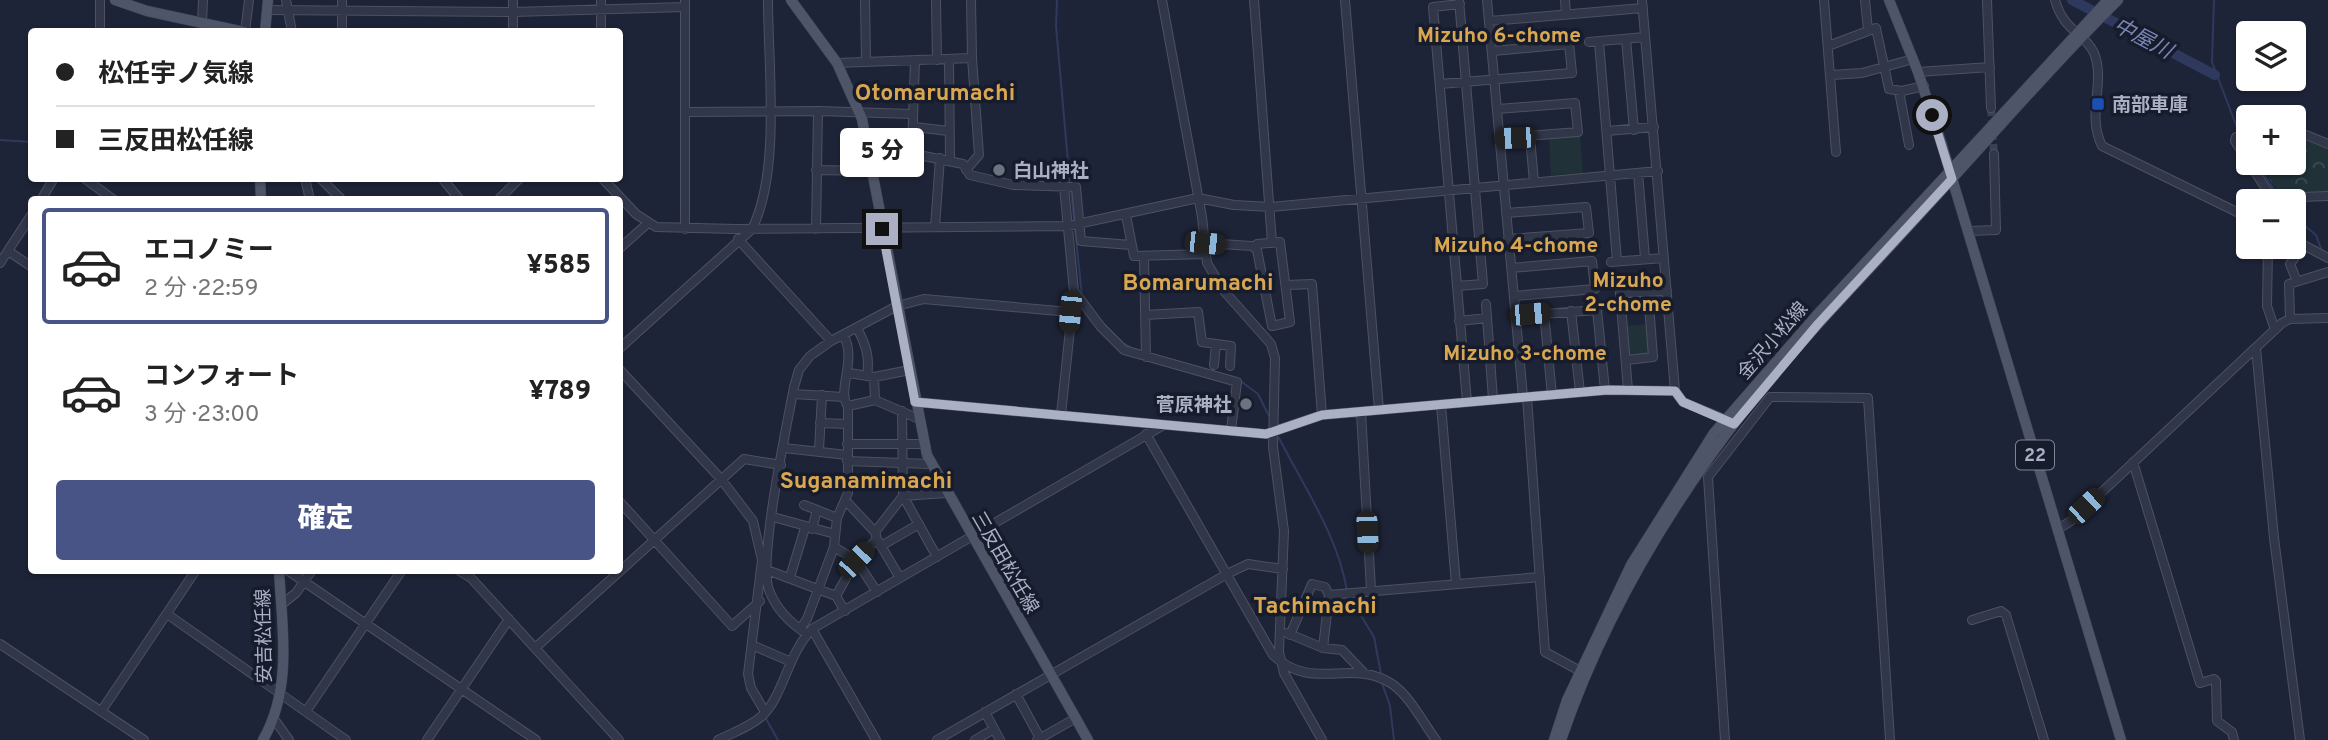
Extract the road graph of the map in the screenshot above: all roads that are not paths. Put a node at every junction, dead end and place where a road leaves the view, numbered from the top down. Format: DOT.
graph roads {
  1 [pos="100,0"];
  2 [pos="115,0"];
  3 [pos="203,0"];
  4 [pos="286,0"];
  5 [pos="342,0"];
  6 [pos="436,0"];
  7 [pos="513,0"];
  8 [pos="601,0"];
  9 [pos="768,0"];
  10 [pos="791,0"];
  11 [pos="865,0"];
  12 [pos="936,0"];
  13 [pos="971,0"];
  14 [pos="1162,0"];
  15 [pos="1254,0"];
  16 [pos="1345,0"];
  17 [pos="1488,0"];
  18 [pos="1565,0"];
  19 [pos="1608,0"];
  20 [pos="1824,0"];
  21 [pos="1865,0"];
  22 [pos="1889,0"];
  23 [pos="1987,0"];
  24 [pos="2055,0"];
  25 [pos="2118,0"];
  26 [pos="1459,2"];
  27 [pos="134,3"];
  28 [pos="249,3"];
  29 [pos="685,3"];
  30 [pos="1643,4"];
  31 [pos="267,6"];
  32 [pos="342,10"];
  33 [pos="285,11"];
  34 [pos="436,11"];
  35 [pos="601,11"];
  36 [pos="1609,11"];
  37 [pos="2101,11"];
  38 [pos="513,12"];
  39 [pos="1566,14"];
  40 [pos="1490,21"];
  41 [pos="202,23"];
  42 [pos="100,28"];
  43 [pos="226,28"];
  44 [pos="246,28"];
  45 [pos="265,28"];
  46 [pos="291,28"];
  47 [pos="342,28"];
  48 [pos="513,28"];
  49 [pos="601,28"];
  50 [pos="1868,30"];
  51 [pos="2074,33"];
  52 [pos="1645,37"];
  53 [pos="1626,39"];
  54 [pos="1828,46"];
  55 [pos="1493,51"];
  56 [pos="972,58"];
  57 [pos="1913,59"];
  58 [pos="866,60"];
  59 [pos="915,60"];
  60 [pos="937,60"];
  61 [pos="949,60"];
  62 [pos="837,63"];
  63 [pos="1885,65"];
  64 [pos="1990,67"];
  65 [pos="1918,72"];
  66 [pos="1831,75"];
  67 [pos="1495,79"];
  68 [pos="1466,83"];
  69 [pos="1440,85"];
  70 [pos="1923,86"];
  71 [pos="1899,91"];
  72 [pos="1991,108"];
  73 [pos="1498,109"];
  74 [pos="769,111"];
  75 [pos="818,111"];
  76 [pos="685,112"];
  77 [pos="860,113"];
  78 [pos="912,114"];
  79 [pos="915,127"];
  80 [pos="1654,127"];
  81 [pos="1634,130"];
  82 [pos="948,131"];
  83 [pos="1607,131"];
  84 [pos="2306,135"];
  85 [pos="1530,137"];
  86 [pos="865,138"];
  87 [pos="1500,138"];
  88 [pos="2328,144"];
  89 [pos="1909,145"];
  90 [pos="912,149"];
  91 [pos="1836,152"];
  92 [pos="1993,154"];
  93 [pos="940,158"];
  94 [pos="950,160"];
  95 [pos="816,170"];
  96 [pos="966,170"];
  97 [pos="871,171"];
  98 [pos="1658,171"];
  99 [pos="1639,173"];
  100 [pos="1610,175"];
  101 [pos="1950,175"];
  102 [pos="89,182"];
  103 [pos="324,182"];
  104 [pos="445,182"];
  105 [pos="516,182"];
  106 [pos="606,182"];
  107 [pos="1534,182"];
  108 [pos="1505,184"];
  109 [pos="1476,188"];
  110 [pos="1449,189"];
  111 [pos="109,196"];
  112 [pos="338,196"];
  113 [pos="457,196"];
  114 [pos="502,196"];
  115 [pos="620,196"];
  116 [pos="2328,196"];
  117 [pos="2306,197"];
  118 [pos="1198,198"];
  119 [pos="623,199"];
  120 [pos="1362,199"];
  121 [pos="1271,207"];
  122 [pos="2236,212"];
  123 [pos="1506,213"];
  124 [pos="1126,215"];
  125 [pos="28,220"];
  126 [pos="648,223"];
  127 [pos="1073,225"];
  128 [pos="934,227"];
  129 [pos="685,229"];
  130 [pos="752,229"];
  131 [pos="816,229"];
  132 [pos="882,229"];
  133 [pos="1969,231"];
  134 [pos="738,239"];
  135 [pos="1508,239"];
  136 [pos="1205,243"];
  137 [pos="1272,243"];
  138 [pos="623,245"];
  139 [pos="1131,245"];
  140 [pos="1254,247"];
  141 [pos="2306,247"];
  142 [pos="8,251"];
  143 [pos="1205,254"];
  144 [pos="2325,256"];
  145 [pos="1144,258"];
  146 [pos="1645,258"];
  147 [pos="1664,258"];
  148 [pos="2268,259"];
  149 [pos="2295,259"];
  150 [pos="0,262"];
  151 [pos="28,264"];
  152 [pos="1511,268"];
  153 [pos="2327,272"];
  154 [pos="2296,279"];
  155 [pos="1287,285"];
  156 [pos="1457,286"];
  157 [pos="1073,291"];
  158 [pos="1667,291"];
  159 [pos="1648,292"];
  160 [pos="1514,296"];
  161 [pos="1486,304"];
  162 [pos="897,306"];
  163 [pos="1571,311"];
  164 [pos="1070,312"];
  165 [pos="1544,313"];
  166 [pos="1145,315"];
  167 [pos="1516,316"];
  168 [pos="1487,318"];
  169 [pos="2328,318"];
  170 [pos="2290,319"];
  171 [pos="1460,321"];
  172 [pos="857,328"];
  173 [pos="2275,330"];
  174 [pos="843,335"];
  175 [pos="831,341"];
  176 [pos="1216,344"];
  177 [pos="623,345"];
  178 [pos="2256,348"];
  179 [pos="1146,354"];
  180 [pos="1627,360"];
  181 [pos="1214,365"];
  182 [pos="1230,366"];
  183 [pos="910,370"];
  184 [pos="623,373"];
  185 [pos="849,373"];
  186 [pos="871,377"];
  187 [pos="1605,390"];
  188 [pos="1628,390"];
  189 [pos="1675,391"];
  190 [pos="1580,392"];
  191 [pos="793,394"];
  192 [pos="1552,395"];
  193 [pos="822,396"];
  194 [pos="844,397"];
  195 [pos="1525,397"];
  196 [pos="1493,399"];
  197 [pos="875,400"];
  198 [pos="915,402"];
  199 [pos="1467,402"];
  200 [pos="1441,405"];
  201 [pos="848,406"];
  202 [pos="1379,410"];
  203 [pos="902,411"];
  204 [pos="1361,412"];
  205 [pos="1061,415"];
  206 [pos="1322,415"];
  207 [pos="919,419"];
  208 [pos="820,423"];
  209 [pos="847,424"];
  210 [pos="1164,425"];
  211 [pos="1732,428"];
  212 [pos="1231,430"];
  213 [pos="1274,433"];
  214 [pos="1146,434"];
  215 [pos="901,443"];
  216 [pos="847,444"];
  217 [pos="923,444"];
  218 [pos="784,447"];
  219 [pos="819,450"];
  220 [pos="847,458"];
  221 [pos="901,461"];
  222 [pos="2133,462"];
  223 [pos="930,464"];
  224 [pos="781,465"];
  225 [pos="718,481"];
  226 [pos="946,493"];
  227 [pos="903,496"];
  228 [pos="845,500"];
  229 [pos="623,505"];
  230 [pos="804,505"];
  231 [pos="817,510"];
  232 [pos="773,517"];
  233 [pos="837,518"];
  234 [pos="919,524"];
  235 [pos="808,528"];
  236 [pos="2058,529"];
  237 [pos="835,534"];
  238 [pos="971,537"];
  239 [pos="654,539"];
  240 [pos="877,539"];
  241 [pos="834,547"];
  242 [pos="937,557"];
  243 [pos="856,560"];
  244 [pos="623,567"];
  245 [pos="1283,569"];
  246 [pos="766,570"];
  247 [pos="193,574"];
  248 [pos="279,574"];
  249 [pos="293,574"];
  250 [pos="309,574"];
  251 [pos="399,574"];
  252 [pos="464,574"];
  253 [pos="616,574"];
  254 [pos="1227,575"];
  255 [pos="790,577"];
  256 [pos="1539,577"];
  257 [pos="900,578"];
  258 [pos="304,582"];
  259 [pos="1456,584"];
  260 [pos="819,588"];
  261 [pos="1371,590"];
  262 [pos="769,591"];
  263 [pos="877,592"];
  264 [pos="1329,594"];
  265 [pos="836,596"];
  266 [pos="281,605"];
  267 [pos="756,605"];
  268 [pos="845,611"];
  269 [pos="167,614"];
  270 [pos="509,619"];
  271 [pos="1972,620"];
  272 [pos="365,625"];
  273 [pos="1280,629"];
  274 [pos="806,631"];
  275 [pos="1290,635"];
  276 [pos="0,644"];
  277 [pos="752,645"];
  278 [pos="535,648"];
  279 [pos="1324,648"];
  280 [pos="789,661"];
  281 [pos="1280,662"];
  282 [pos="1580,671"];
  283 [pos="1363,673"];
  284 [pos="1051,676"];
  285 [pos="460,688"];
  286 [pos="281,694"];
  287 [pos="1016,694"];
  288 [pos="102,710"];
  289 [pos="307,710"];
  290 [pos="985,712"];
  291 [pos="762,715"];
  292 [pos="1076,718"];
  293 [pos="274,719"];
  294 [pos="994,729"];
  295 [pos="336,737"];
  296 [pos="1039,739"];
  297 [pos="144,740"];
  298 [pos="264,740"];
  299 [pos="289,740"];
  300 [pos="346,740"];
  301 [pos="427,740"];
  302 [pos="536,740"];
  303 [pos="619,740"];
  304 [pos="718,740"];
  305 [pos="876,740"];
  306 [pos="937,740"];
  307 [pos="975,740"];
  308 [pos="1000,740"];
  309 [pos="1088,740"];
  310 [pos="1322,740"];
  311 [pos="1436,740"];
  312 [pos="1554,740"];
  313 [pos="1561,740"];
  314 [pos="1725,740"];
  315 [pos="1890,740"];
  316 [pos="2044,740"];
  317 [pos="2121,740"];
  318 [pos="2234,740"];
  319 [pos="2300,740"];
  1 -- 42 [label="street"];
  2 -- 27 [label="main road"];
  3 -- 41 [label="street"];
  4 -- 33 [label="street"];
  5 -- 32 [label="street"];
  6 -- 34 [label="street"];
  7 -- 38 [label="street"];
  8 -- 35 [label="street"];
  9 -- 74 [label="street"];
  10 -- 62 [label="main road, 三反田松任線"];
  11 -- 58 [label="street"];
  12 -- 60 [label="street"];
  13 -- 56 [label="street"];
  14 -- 118 [label="street"];
  15 -- 121 [label="street"];
  16 -- 120 [label="street"];
  17 -- 40 [label="street"];
  18 -- 39 [label="street"];
  19 -- 36 [label="street"];
  20 -- 54 [label="street"];
  21 -- 50 [label="street"];
  22 -- 57 [label="main road"];
  23 -- 64 [label="street"];
  24 -- 51 [label="street"];
  25 -- 37 [label="main road, 金沢小松線"];
  26 -- 68 [label="street"];
  26 -- 69 [label="street"];
  27 -- 41 [label="main road"];
  28 -- 31 [label="street"];
  28 -- 44 [label="street"];
  29 -- 35 [label="street"];
  29 -- 76 [label="street"];
  30 -- 36 [label="street"];
  30 -- 52 [label="street"];
  31 -- 33 [label="street"];
  31 -- 45 [label="main road"];
  32 -- 33 [label="street"];
  32 -- 34 [label="street"];
  32 -- 47 [label="street"];
  33 -- 46 [label="street"];
  34 -- 38 [label="street"];
  35 -- 38 [label="street"];
  35 -- 49 [label="street"];
  36 -- 39 [label="street"];
  37 -- 51 [label="main road, 金沢小松線"];
  38 -- 48 [label="street"];
  39 -- 40 [label="street"];
  40 -- 55 [label="street"];
  41 -- 43 [label="main road"];
  50 -- 54 [label="street"];
  50 -- 63 [label="street"];
  51 -- 101 [label="main road, 金沢小松線"];
  51 -- 122 [label="street"];
  52 -- 53 [label="street"];
  52 -- 80 [label="street"];
  53 -- 81 [label="street"];
  53 -- 83 [label="street"];
  54 -- 66 [label="street"];
  55 -- 67 [label="street"];
  55 -- 67 [label="street"];
  56 -- 61 [label="street"];
  56 -- 96 [label="street"];
  57 -- 63 [label="street"];
  57 -- 65 [label="main road"];
  58 -- 59 [label="street"];
  58 -- 62 [label="street"];
  59 -- 60 [label="street"];
  59 -- 78 [label="street"];
  60 -- 61 [label="street"];
  61 -- 82 [label="street"];
  62 -- 77 [label="main road, 三反田松任線"];
  63 -- 66 [label="street"];
  63 -- 71 [label="street"];
  64 -- 65 [label="street"];
  64 -- 72 [label="street"];
  65 -- 70 [label="main road"];
  66 -- 91 [label="street"];
  67 -- 68 [label="street"];
  67 -- 73 [label="street"];
  68 -- 69 [label="street"];
  68 -- 109 [label="street"];
  69 -- 110 [label="street"];
  70 -- 71 [label="street"];
  70 -- 101 [label="main road"];
  71 -- 89 [label="street"];
  73 -- 85 [label="street"];
  73 -- 87 [label="street"];
  74 -- 75 [label="street"];
  74 -- 76 [label="street"];
  74 -- 130 [label="street"];
  75 -- 77 [label="street"];
  75 -- 95 [label="street"];
  76 -- 129 [label="street"];
  77 -- 78 [label="street"];
  77 -- 86 [label="main road, 三反田松任線"];
  78 -- 79 [label="street"];
  79 -- 82 [label="street"];
  79 -- 90 [label="street"];
  80 -- 81 [label="street"];
  80 -- 98 [label="street"];
  81 -- 83 [label="street"];
  82 -- 94 [label="street"];
  83 -- 100 [label="street"];
  84 -- 88 [label="street"];
  85 -- 87 [label="street"];
  85 -- 107 [label="street"];
  86 -- 90 [label="street"];
  86 -- 97 [label="main road, 三反田松任線"];
  87 -- 108 [label="street"];
  90 -- 93 [label="street"];
  92 -- 133 [label="street"];
  93 -- 94 [label="street"];
  93 -- 128 [label="street"];
  94 -- 96 [label="street"];
  95 -- 97 [label="street"];
  95 -- 131 [label="street"];
  96 -- 127 [label="street"];
  97 -- 132 [label="main road, 三反田松任線"];
  98 -- 99 [label="street"];
  98 -- 147 [label="street"];
  99 -- 100 [label="street"];
  99 -- 146 [label="street"];
  100 -- 107 [label="street"];
  100 -- 146 [label="street"];
  101 -- 133 [label="main road, 22"];
  101 -- 211 [label="main road, 金沢小松線"];
  102 -- 111 [label="street"];
  103 -- 112 [label="street"];
  104 -- 113 [label="street"];
  105 -- 114 [label="street"];
  106 -- 115 [label="street"];
  107 -- 108 [label="street"];
  108 -- 109 [label="street"];
  108 -- 123 [label="street"];
  109 -- 110 [label="street"];
  109 -- 156 [label="street"];
  110 -- 120 [label="street"];
  110 -- 156 [label="street"];
  116 -- 117 [label="street"];
  118 -- 121 [label="street"];
  118 -- 124 [label="street"];
  118 -- 136 [label="street"];
  119 -- 126 [label="street"];
  120 -- 121 [label="street"];
  120 -- 202 [label="street"];
  121 -- 137 [label="street"];
  123 -- 135 [label="street"];
  123 -- 135 [label="street"];
  124 -- 127 [label="street"];
  124 -- 139 [label="street"];
  125 -- 142 [label="street"];
  126 -- 129 [label="street"];
  126 -- 138 [label="street"];
  127 -- 128 [label="street"];
  127 -- 139 [label="street"];
  127 -- 157 [label="street"];
  128 -- 132 [label="street"];
  129 -- 130 [label="street"];
  130 -- 131 [label="street"];
  130 -- 134 [label="street"];
  131 -- 132 [label="street"];
  132 -- 162 [label="main road, 三反田松任線"];
  133 -- 236 [label="main road, 22"];
  134 -- 175 [label="street"];
  134 -- 177 [label="street"];
  135 -- 152 [label="street"];
  136 -- 140 [label="street"];
  136 -- 143 [label="street"];
  137 -- 140 [label="street"];
  137 -- 155 [label="street"];
  139 -- 145 [label="street"];
  140 -- 155 [label="street"];
  141 -- 144 [label="street"];
  142 -- 150 [label="street"];
  142 -- 151 [label="street"];
  143 -- 145 [label="street"];
  143 -- 213 [label="street"];
  145 -- 166 [label="street"];
  146 -- 147 [label="street"];
  147 -- 158 [label="street"];
  148 -- 173 [label="street"];
  149 -- 154 [label="street"];
  152 -- 160 [label="street"];
  152 -- 160 [label="street"];
  153 -- 154 [label="street"];
  154 -- 170 [label="street"];
  155 -- 206 [label="street"];
  156 -- 171 [label="street"];
  157 -- 164 [label="street"];
  157 -- 179 [label="street"];
  158 -- 159 [label="street"];
  158 -- 189 [label="street"];
  159 -- 180 [label="street"];
  159 -- 180 [label="street"];
  160 -- 167 [label="street"];
  161 -- 168 [label="street"];
  162 -- 164 [label="street"];
  162 -- 172 [label="street"];
  162 -- 183 [label="main road, 三反田松任線"];
  163 -- 165 [label="street"];
  163 -- 187 [label="street"];
  163 -- 190 [label="street"];
  164 -- 205 [label="street"];
  165 -- 167 [label="street"];
  165 -- 192 [label="street"];
  166 -- 176 [label="street"];
  166 -- 179 [label="street"];
  167 -- 195 [label="street"];
  168 -- 171 [label="street"];
  168 -- 196 [label="street"];
  169 -- 170 [label="street"];
  170 -- 173 [label="street"];
  171 -- 199 [label="street"];
  172 -- 174 [label="street"];
  172 -- 186 [label="street"];
  173 -- 178 [label="street"];
  174 -- 175 [label="street"];
  174 -- 185 [label="street"];
  175 -- 191 [label="street"];
  176 -- 181 [label="street"];
  176 -- 182 [label="street"];
  178 -- 222 [label="street"];
  178 -- 319 [label="street"];
  179 -- 212 [label="street"];
  180 -- 188 [label="street"];
  183 -- 186 [label="street"];
  183 -- 198 [label="main road, 三反田松任線"];
  184 -- 225 [label="street"];
  185 -- 186 [label="street"];
  185 -- 194 [label="street"];
  186 -- 197 [label="street"];
  187 -- 188 [label="street"];
  187 -- 190 [label="street"];
  188 -- 189 [label="street"];
  189 -- 211 [label="street"];
  190 -- 192 [label="street"];
  191 -- 193 [label="street"];
  191 -- 218 [label="street"];
  192 -- 195 [label="street"];
  193 -- 194 [label="street"];
  193 -- 208 [label="street"];
  194 -- 201 [label="street"];
  195 -- 196 [label="street"];
  195 -- 256 [label="street"];
  196 -- 199 [label="street"];
  197 -- 201 [label="street"];
  197 -- 203 [label="street"];
  198 -- 205 [label="street"];
  198 -- 207 [label="main road, 三反田松任線"];
  199 -- 200 [label="street"];
  200 -- 202 [label="street"];
  200 -- 259 [label="street"];
  201 -- 209 [label="street"];
  202 -- 204 [label="street"];
  203 -- 207 [label="street"];
  203 -- 215 [label="street"];
  204 -- 206 [label="street"];
  204 -- 261 [label="street"];
  205 -- 210 [label="street"];
  206 -- 213 [label="street"];
  207 -- 217 [label="main road, 三反田松任線"];
  208 -- 209 [label="street"];
  208 -- 219 [label="street"];
  209 -- 216 [label="street"];
  210 -- 212 [label="street"];
  210 -- 214 [label="street"];
  211 -- 282 [label="main road, 金沢小松線"];
  211 -- 313 [label="main road, 金沢小松線"];
  211 -- 314 [label="street"];
  211 -- 315 [label="street"];
  212 -- 213 [label="street"];
  213 -- 245 [label="street"];
  214 -- 238 [label="street"];
  214 -- 254 [label="street"];
  215 -- 216 [label="street"];
  215 -- 217 [label="street"];
  215 -- 221 [label="street"];
  216 -- 220 [label="street"];
  217 -- 223 [label="main road, 三反田松任線"];
  218 -- 219 [label="street"];
  218 -- 224 [label="street"];
  219 -- 220 [label="street"];
  220 -- 221 [label="street"];
  220 -- 228 [label="street"];
  221 -- 223 [label="street"];
  221 -- 227 [label="street"];
  222 -- 236 [label="street"];
  222 -- 318 [label="street"];
  223 -- 226 [label="main road, 三反田松任線"];
  224 -- 225 [label="street"];
  224 -- 232 [label="street"];
  225 -- 239 [label="street"];
  225 -- 267 [label="street"];
  226 -- 227 [label="street"];
  226 -- 238 [label="main road, 三反田松任線"];
  227 -- 234 [label="street"];
  227 -- 240 [label="street"];
  228 -- 233 [label="street"];
  228 -- 240 [label="street"];
  229 -- 239 [label="street"];
  230 -- 231 [label="street"];
  231 -- 233 [label="street"];
  231 -- 235 [label="street"];
  232 -- 235 [label="street"];
  232 -- 246 [label="street"];
  233 -- 237 [label="street"];
  234 -- 240 [label="street"];
  234 -- 242 [label="street"];
  235 -- 237 [label="street"];
  235 -- 255 [label="street"];
  236 -- 317 [label="main road, 22"];
  237 -- 241 [label="street"];
  238 -- 242 [label="street"];
  238 -- 284 [label="main road, 三反田松任線"];
  239 -- 244 [label="street"];
  239 -- 267 [label="street"];
  240 -- 243 [label="street"];
  240 -- 257 [label="street"];
  241 -- 243 [label="street"];
  241 -- 260 [label="street"];
  242 -- 257 [label="street"];
  243 -- 263 [label="street"];
  243 -- 265 [label="street"];
  245 -- 254 [label="street"];
  245 -- 273 [label="street"];
  246 -- 255 [label="street"];
  246 -- 262 [label="street"];
  247 -- 269 [label="street"];
  248 -- 266 [label="main road, 安吉松任線"];
  249 -- 258 [label="street"];
  250 -- 258 [label="street"];
  251 -- 272 [label="street"];
  252 -- 270 [label="street"];
  253 -- 278 [label="street"];
  254 -- 281 [label="street"];
  254 -- 284 [label="street"];
  255 -- 260 [label="street"];
  256 -- 259 [label="street"];
  256 -- 282 [label="street"];
  257 -- 263 [label="street"];
  258 -- 266 [label="street"];
  258 -- 272 [label="street"];
  259 -- 261 [label="street"];
  260 -- 265 [label="street"];
  260 -- 274 [label="street"];
  261 -- 264 [label="street"];
  262 -- 267 [label="street"];
  262 -- 274 [label="street"];
  263 -- 268 [label="street"];
  264 -- 275 [label="street"];
  264 -- 279 [label="street"];
  265 -- 268 [label="street"];
  266 -- 286 [label="main road, 安吉松任線"];
  267 -- 277 [label="street"];
  268 -- 274 [label="street"];
  269 -- 286 [label="street"];
  269 -- 288 [label="street"];
  270 -- 278 [label="street"];
  270 -- 285 [label="street"];
  271 -- 316 [label="street"];
  272 -- 285 [label="street"];
  272 -- 289 [label="street"];
  273 -- 275 [label="street"];
  273 -- 281 [label="street"];
  274 -- 280 [label="street"];
  274 -- 305 [label="street"];
  275 -- 279 [label="street"];
  276 -- 288 [label="street"];
  277 -- 280 [label="street"];
  277 -- 291 [label="street"];
  278 -- 303 [label="street"];
  279 -- 283 [label="street"];
  280 -- 291 [label="street"];
  281 -- 283 [label="street"];
  281 -- 310 [label="street"];
  282 -- 312 [label="main road, 金沢小松線"];
  283 -- 311 [label="street"];
  284 -- 287 [label="street"];
  284 -- 292 [label="main road, 三反田松任線"];
  285 -- 301 [label="street"];
  285 -- 302 [label="street"];
  286 -- 289 [label="street"];
  286 -- 293 [label="main road, 安吉松任線"];
  287 -- 290 [label="street"];
  287 -- 296 [label="street"];
  288 -- 297 [label="street"];
  289 -- 295 [label="street"];
  290 -- 294 [label="street"];
  290 -- 306 [label="street"];
  291 -- 304 [label="street"];
  292 -- 296 [label="street"];
  292 -- 309 [label="main road, 三反田松任線"];
  293 -- 298 [label="main road, 安吉松任線"];
  293 -- 299 [label="street"];
  294 -- 307 [label="street"];
  294 -- 308 [label="street"];
  295 -- 300 [label="street"];
}
